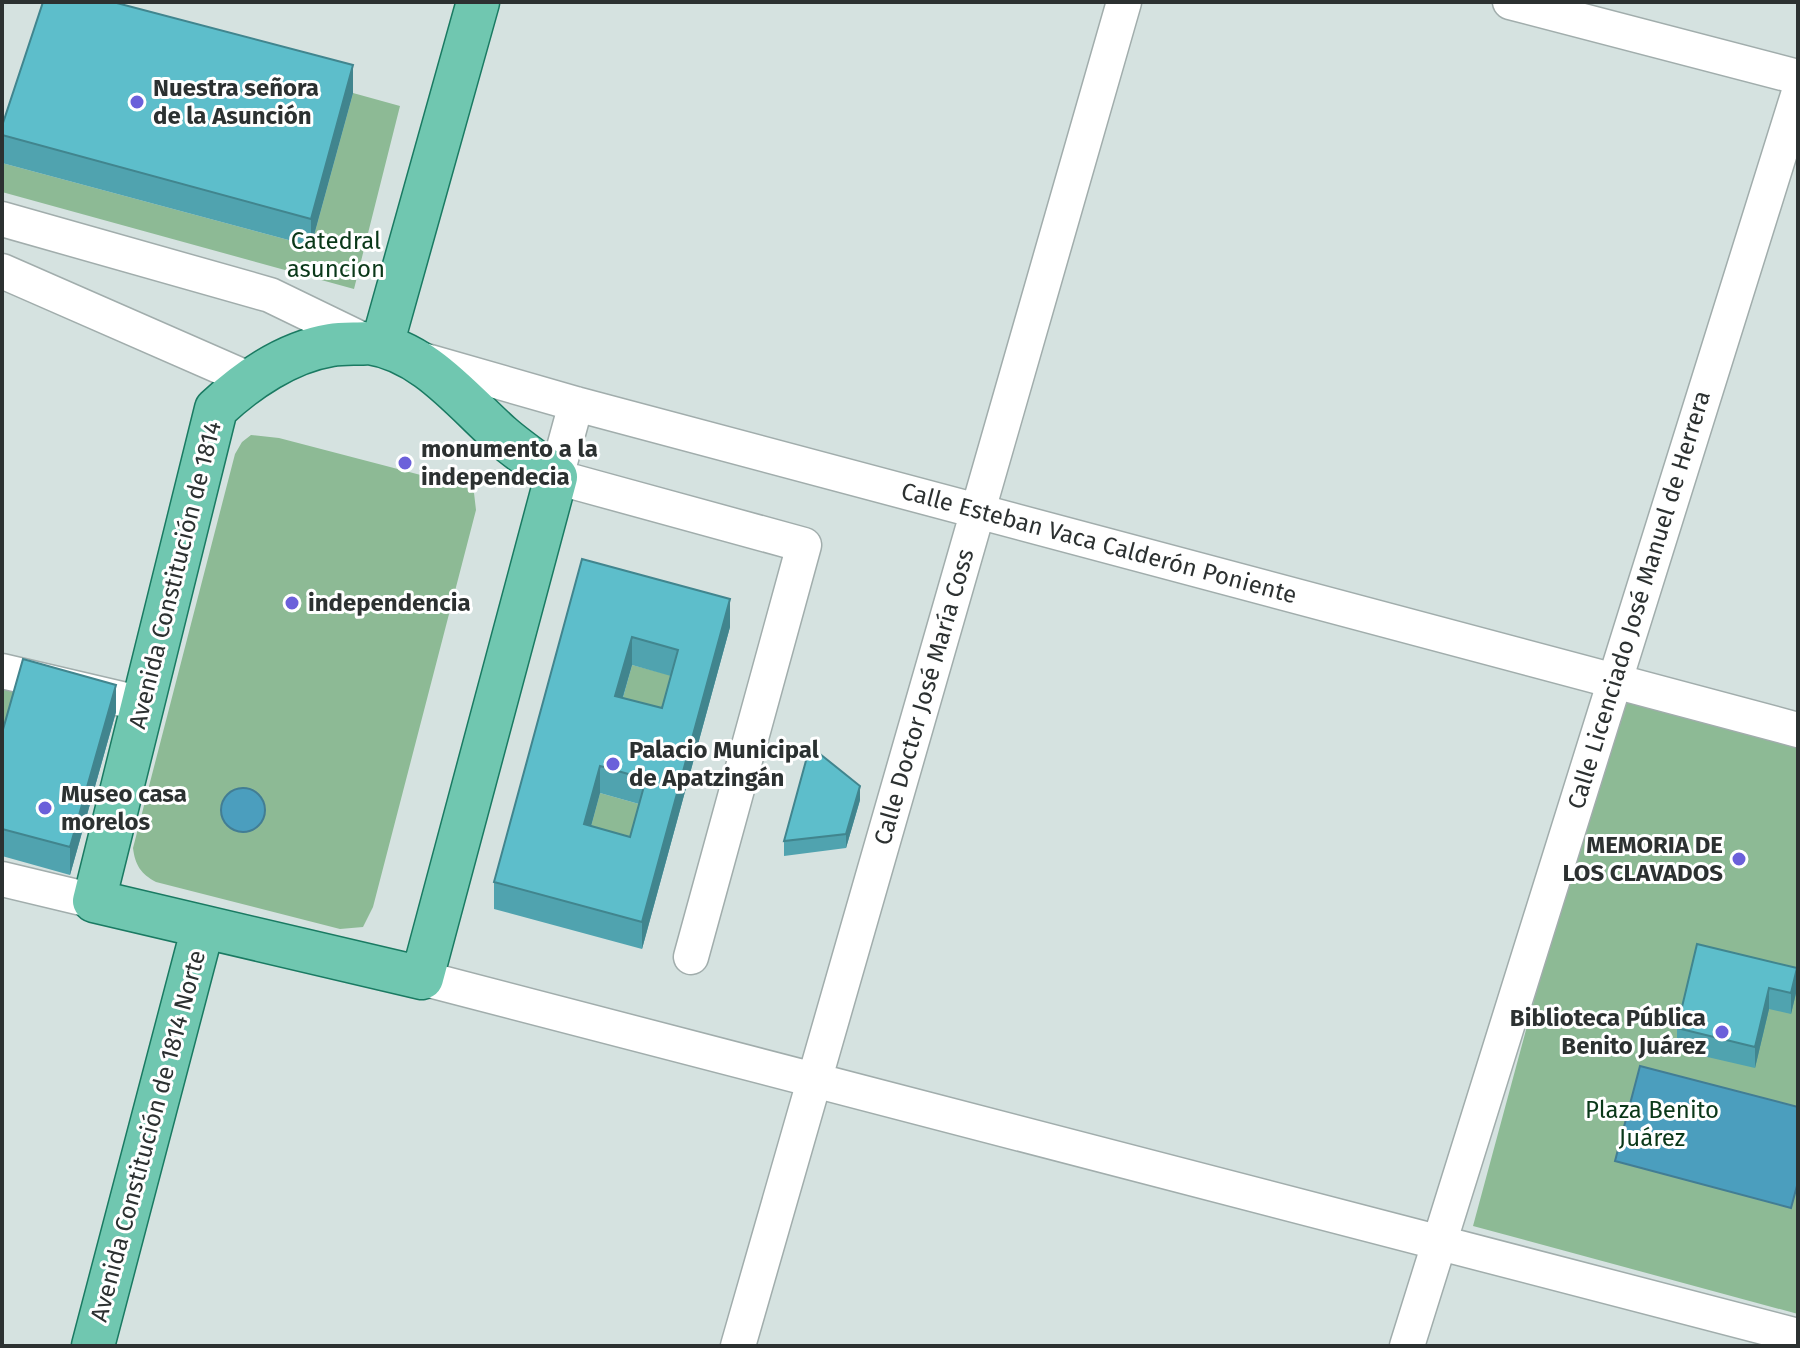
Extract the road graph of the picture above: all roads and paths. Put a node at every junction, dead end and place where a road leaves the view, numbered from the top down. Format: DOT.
graph roads {
  1 [pos="478,2"];
  2 [pos="1124,2"];
  3 [pos="1510,2"];
  4 [pos="1798,77"];
  5 [pos="1798,95"];
  6 [pos="2,219"];
  7 [pos="2,271"];
  8 [pos="384,347"];
  9 [pos="251,380"];
  10 [pos="576,404"];
  11 [pos="556,477"];
  12 [pos="978,510"];
  13 [pos="2,671"];
  14 [pos="1613,680"];
  15 [pos="143,704"];
  16 [pos="1798,730"];
  17 [pos="2,879"];
  18 [pos="94,901"];
  19 [pos="203,927"];
  20 [pos="691,957"];
  21 [pos="422,978"];
  22 [pos="814,1081"];
  23 [pos="1437,1243"];
  24 [pos="1798,1336"];
  25 [pos="93,1346"];
  26 [pos="738,1346"];
  27 [pos="1407,1346"];
  1 -- 8 [label="main road"];
  2 -- 12 [label="street, Calle Doctor José María Coss"];
  3 -- 4 [label="street"];
  5 -- 14 [label="street, Calle Licenciado José Manuel de Herrera"];
  6 -- 8 [label="street, Calle Esteban Vaca Calderón Poniente"];
  7 -- 9 [label="street"];
  8 -- 9 [label="main road, Avenida Constitución de 1814"];
  8 -- 10 [label="street, Calle Esteban Vaca Calderón Poniente"];
  8 -- 11 [label="main road"];
  9 -- 15 [label="main road, Avenida Constitución de 1814"];
  10 -- 11 [label="street"];
  10 -- 12 [label="street, Calle Esteban Vaca Calderón Poniente"];
  11 -- 20 [label="street"];
  11 -- 21 [label="main road"];
  12 -- 14 [label="street, Calle Esteban Vaca Calderón Poniente"];
  12 -- 22 [label="street, Calle Doctor José María Coss"];
  13 -- 15 [label="street"];
  14 -- 16 [label="street, Calle Esteban Vaca Calderón Poniente"];
  14 -- 23 [label="street, Calle Licenciado José Manuel de Herrera"];
  15 -- 18 [label="main road, Avenida Constitución de 1814"];
  17 -- 18 [label="street"];
  18 -- 19 [label="main road"];
  19 -- 21 [label="main road"];
  19 -- 25 [label="main road, Avenida Constitución de 1814 Norte"];
  21 -- 22 [label="street"];
  22 -- 23 [label="street"];
  22 -- 26 [label="street, Calle Doctor José María Coss"];
  23 -- 24 [label="street"];
  23 -- 27 [label="street, Calle Licenciado José Manuel de Herrera"];
}
